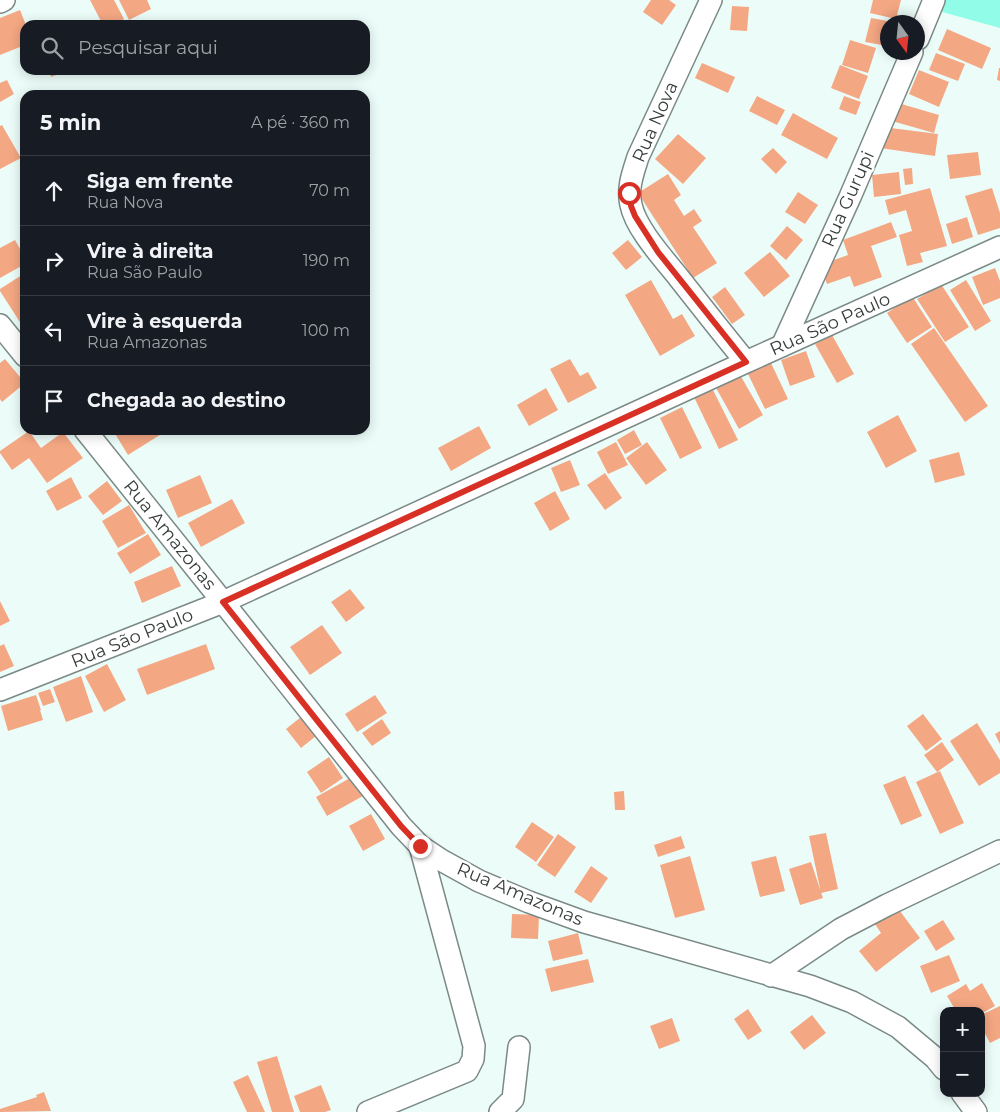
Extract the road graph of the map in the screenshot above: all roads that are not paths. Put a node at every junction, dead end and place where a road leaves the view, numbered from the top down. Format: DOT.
graph roads {
  1 [pos="4,0"];
  2 [pos="710,0"];
  3 [pos="934,0"];
  4 [pos="0,2"];
  5 [pos="925,22"];
  6 [pos="909,60"];
  7 [pos="1000,247"];
  8 [pos="0,325"];
  9 [pos="782,346"];
  10 [pos="20,350"];
  11 [pos="746,362"];
  12 [pos="89,435"];
  13 [pos="223,602"];
  14 [pos="0,690"];
  15 [pos="420,846"];
  16 [pos="1000,852"];
  17 [pos="771,976"];
  18 [pos="519,1047"];
  19 [pos="940,1064"];
  20 [pos="965,1097"];
  21 [pos="368,1112"];
  22 [pos="500,1112"];
  23 [pos="976,1112"];
  1 -- 4 [label="street"];
  2 -- 11 [label="street, Rua Nova"];
  3 -- 5 [label="street"];
  6 -- 9 [label="street, Rua Gurupi"];
  7 -- 9 [label="street, Rua São Paulo"];
  8 -- 10 [label="street"];
  9 -- 11 [label="street, Rua São Paulo"];
  11 -- 13 [label="street, Rua São Paulo"];
  12 -- 13 [label="street, Rua Amazonas"];
  13 -- 14 [label="street, Rua São Paulo"];
  13 -- 15 [label="street, Rua Amazonas"];
  15 -- 17 [label="street, Rua Amazonas"];
  15 -- 21 [label="street"];
  16 -- 17 [label="street"];
  17 -- 19 [label="street, Rua Amazonas"];
  18 -- 22 [label="street"];
  20 -- 23 [label="street"];
}
